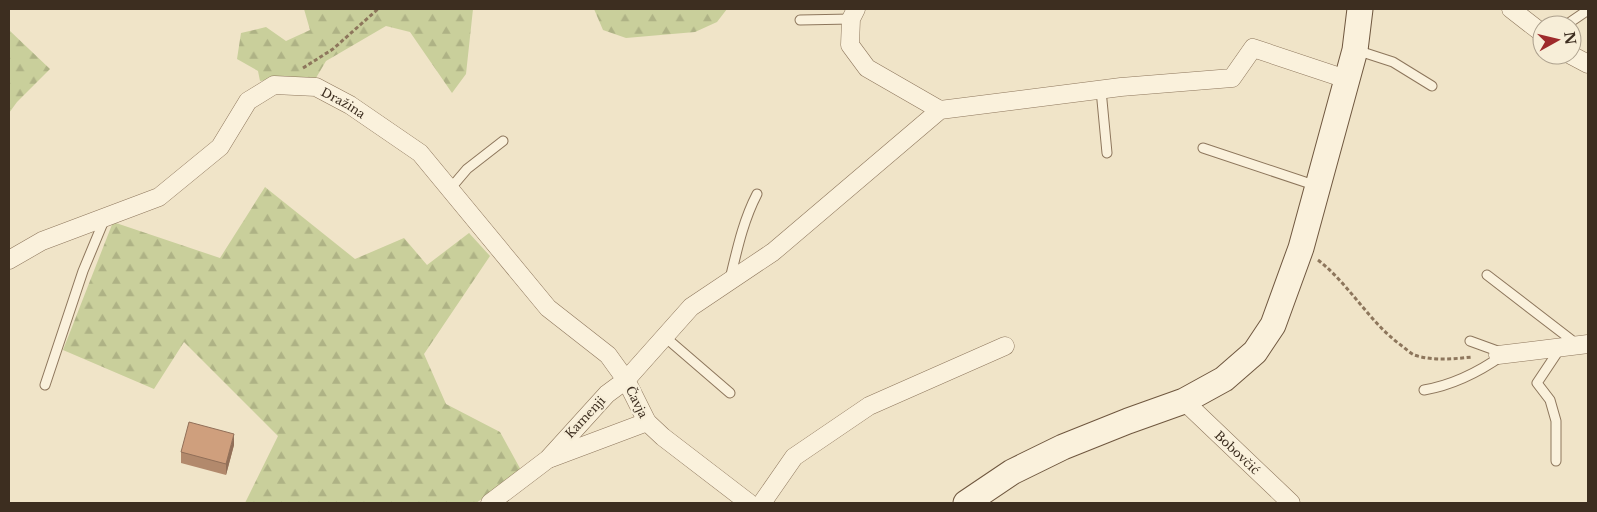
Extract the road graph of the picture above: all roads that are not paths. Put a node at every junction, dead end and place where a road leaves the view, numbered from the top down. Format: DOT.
graph roads {
  1 [pos="1360,9"];
  2 [pos="1511,9"];
  3 [pos="854,14"];
  4 [pos="800,20"];
  5 [pos="1532,25"];
  6 [pos="1355,50"];
  7 [pos="1346,79"];
  8 [pos="1432,86"];
  9 [pos="1100,90"];
  10 [pos="940,110"];
  11 [pos="503,141"];
  12 [pos="1203,148"];
  13 [pos="1106,153"];
  14 [pos="1318,187"];
  15 [pos="450,189"];
  16 [pos="757,194"];
  17 [pos="105,217"];
  18 [pos="9,260"];
  19 [pos="1487,275"];
  20 [pos="729,282"];
  21 [pos="665,337"];
  22 [pos="1470,341"];
  23 [pos="1576,345"];
  24 [pos="1006,346"];
  25 [pos="1502,354"];
  26 [pos="626,380"];
  27 [pos="45,384"];
  28 [pos="1424,390"];
  29 [pos="730,393"];
  30 [pos="1184,402"];
  31 [pos="646,422"];
  32 [pos="548,459"];
  33 [pos="1556,461"];
  34 [pos="490,503"];
  35 [pos="749,503"];
  36 [pos="762,503"];
  37 [pos="966,503"];
  38 [pos="1291,503"];
  1 -- 6 [label="main road"];
  2 -- 5 [label="street"];
  3 -- 4 [label="lane"];
  3 -- 10 [label="street"];
  6 -- 7 [label="main road"];
  6 -- 8 [label="lane"];
  7 -- 9 [label="street"];
  7 -- 14 [label="main road"];
  9 -- 10 [label="street"];
  9 -- 13 [label="lane"];
  10 -- 20 [label="street, Čavja"];
  11 -- 15 [label="lane"];
  12 -- 14 [label="lane"];
  14 -- 30 [label="main road"];
  15 -- 17 [label="street, Dražina"];
  15 -- 26 [label="street, Dražina"];
  16 -- 20 [label="lane"];
  17 -- 18 [label="street, Dražina"];
  17 -- 27 [label="lane"];
  19 -- 23 [label="lane"];
  20 -- 21 [label="street, Čavja"];
  21 -- 26 [label="street, Čavja"];
  21 -- 29 [label="lane"];
  22 -- 25 [label="lane"];
  23 -- 25 [label="street"];
  23 -- 33 [label="lane"];
  24 -- 36 [label="street"];
  25 -- 28 [label="lane"];
  26 -- 31 [label="street, Čavja"];
  26 -- 32 [label="street, Kamenji"];
  30 -- 37 [label="main road"];
  30 -- 38 [label="street, Bobovčić"];
  31 -- 32 [label="street, Kamenji"];
  31 -- 35 [label="street, Čavja"];
  32 -- 34 [label="street, Kamenji"];
}
